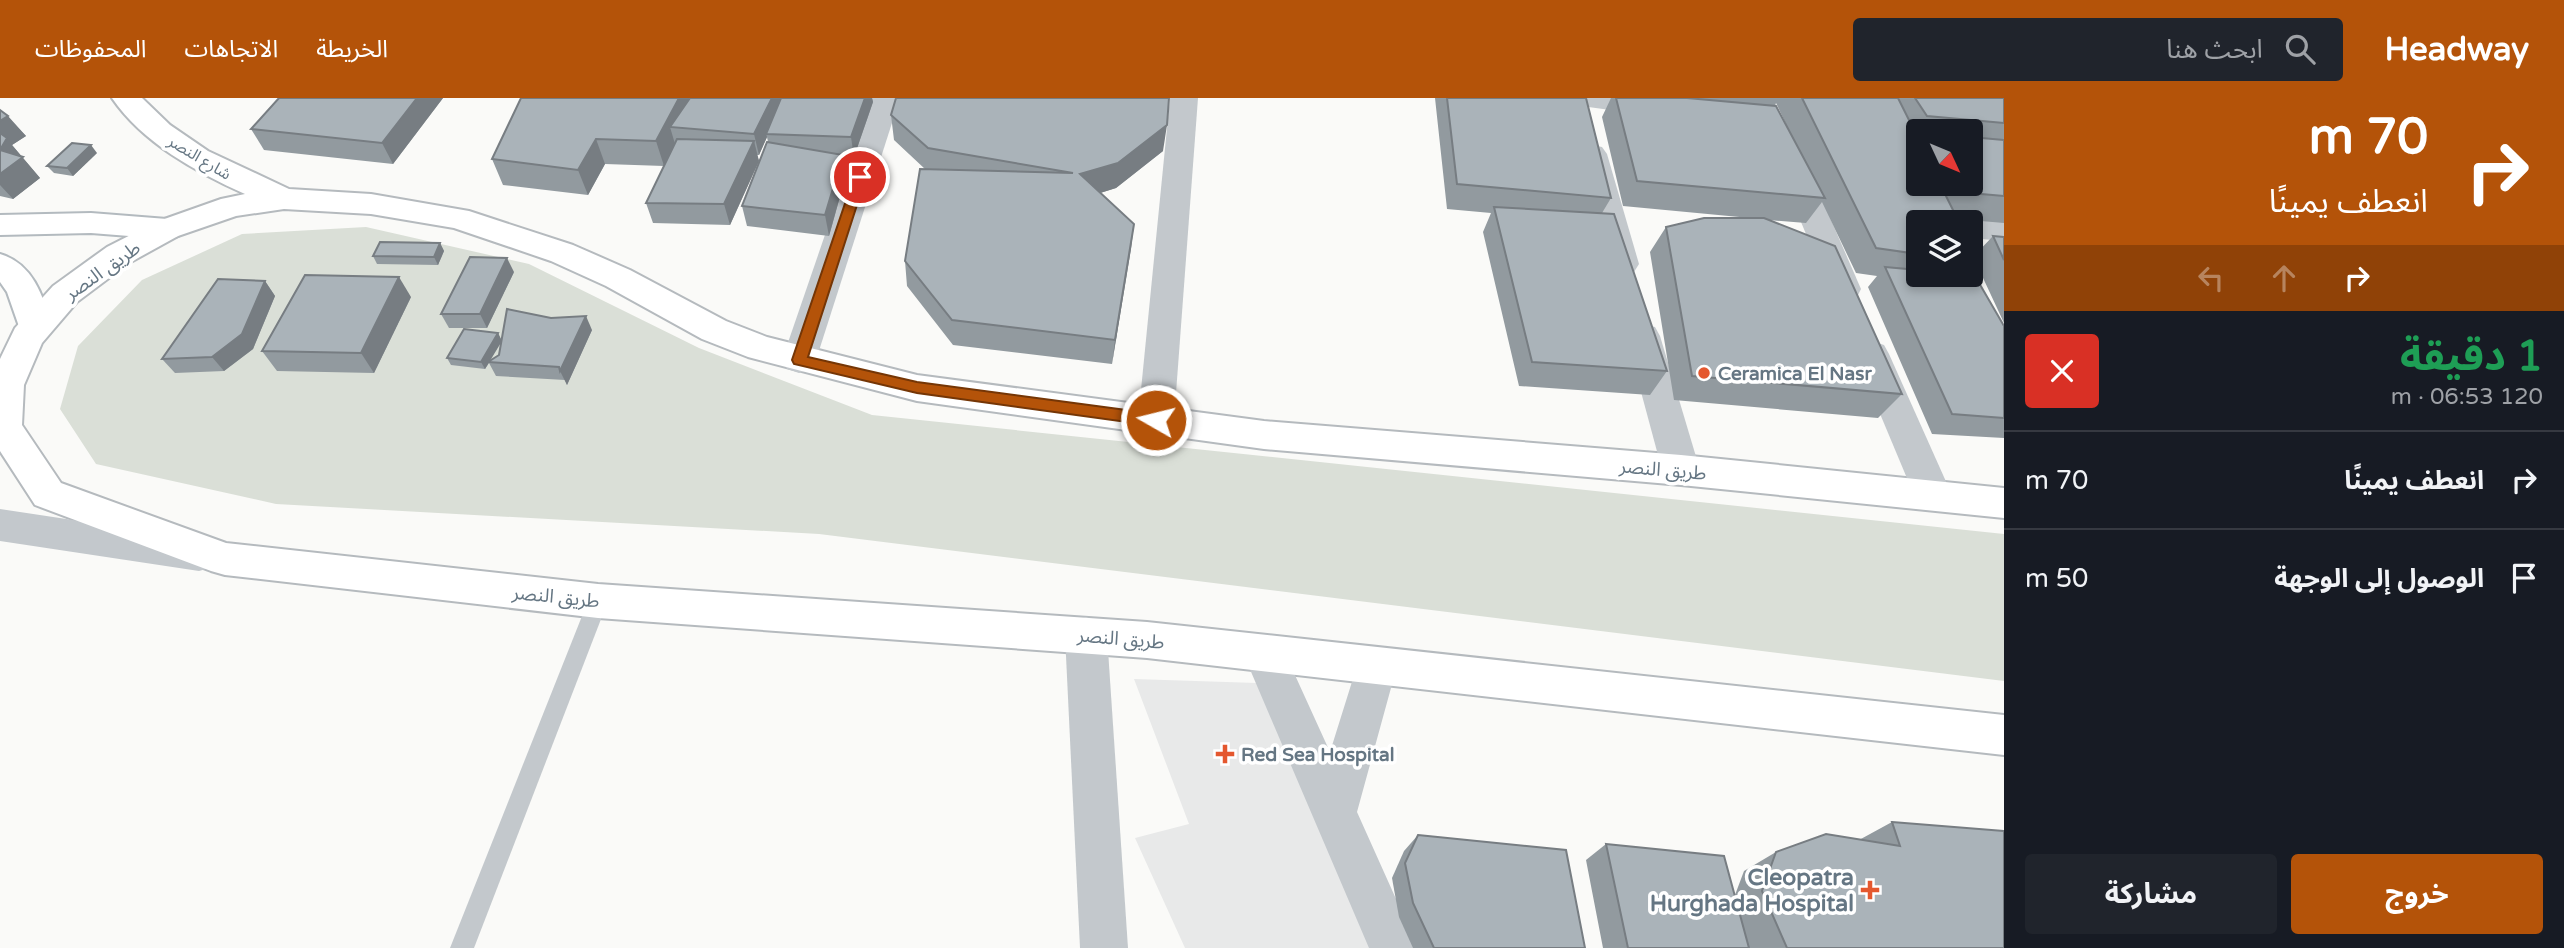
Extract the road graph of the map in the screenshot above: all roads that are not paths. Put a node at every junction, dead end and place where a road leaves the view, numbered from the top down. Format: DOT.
graph roads {
  1 [pos="126,98"];
  2 [pos="886,98"];
  3 [pos="1184,98"];
  4 [pos="1578,98"];
  5 [pos="1689,111"];
  6 [pos="1779,136"];
  7 [pos="284,199"];
  8 [pos="0,225"];
  9 [pos="167,229"];
  10 [pos="1983,229"];
  11 [pos="2004,231"];
  12 [pos="0,265"];
  13 [pos="18,350"];
  14 [pos="799,360"];
  15 [pos="1156,420"];
  16 [pos="1681,470"];
  17 [pos="1933,495"];
  18 [pos="2004,503"];
  19 [pos="0,525"];
  20 [pos="225,559"];
  21 [pos="598,601"];
  22 [pos="1086,635"];
  23 [pos="1264,653"];
  24 [pos="1376,666"];
  25 [pos="2004,735"];
  26 [pos="1335,811"];
  27 [pos="462,948"];
  28 [pos="1104,948"];
  29 [pos="1394,948"];
  1 -- 7 [label="main road, شارع النصر"];
  2 -- 14 [label="street"];
  3 -- 15 [label="street"];
  4 -- 5 [label="street"];
  4 -- 16 [label="street"];
  6 -- 17 [label="street"];
  7 -- 9 [label="main road, طريق النصر"];
  7 -- 14 [label="main road, طريق النصر"];
  8 -- 9 [label="main road"];
  9 -- 13 [label="main road, طريق النصر"];
  10 -- 11 [label="street"];
  12 -- 13 [label="main road"];
  13 -- 20 [label="main road, طريق النصر"];
  14 -- 15 [label="main road, طريق النصر"];
  15 -- 16 [label="main road, طريق النصر"];
  16 -- 17 [label="main road, طريق النصر"];
  17 -- 18 [label="main road, طريق النصر"];
  19 -- 20 [label="street"];
  20 -- 21 [label="main road, طريق النصر"];
  21 -- 22 [label="main road, طريق النصر"];
  21 -- 27 [label="lane"];
  22 -- 23 [label="main road, طريق النصر"];
  22 -- 28 [label="street"];
  23 -- 24 [label="main road, طريق النصر"];
  23 -- 26 [label="street"];
  24 -- 25 [label="main road, طريق النصر"];
  24 -- 26 [label="street"];
  26 -- 29 [label="street"];
}
